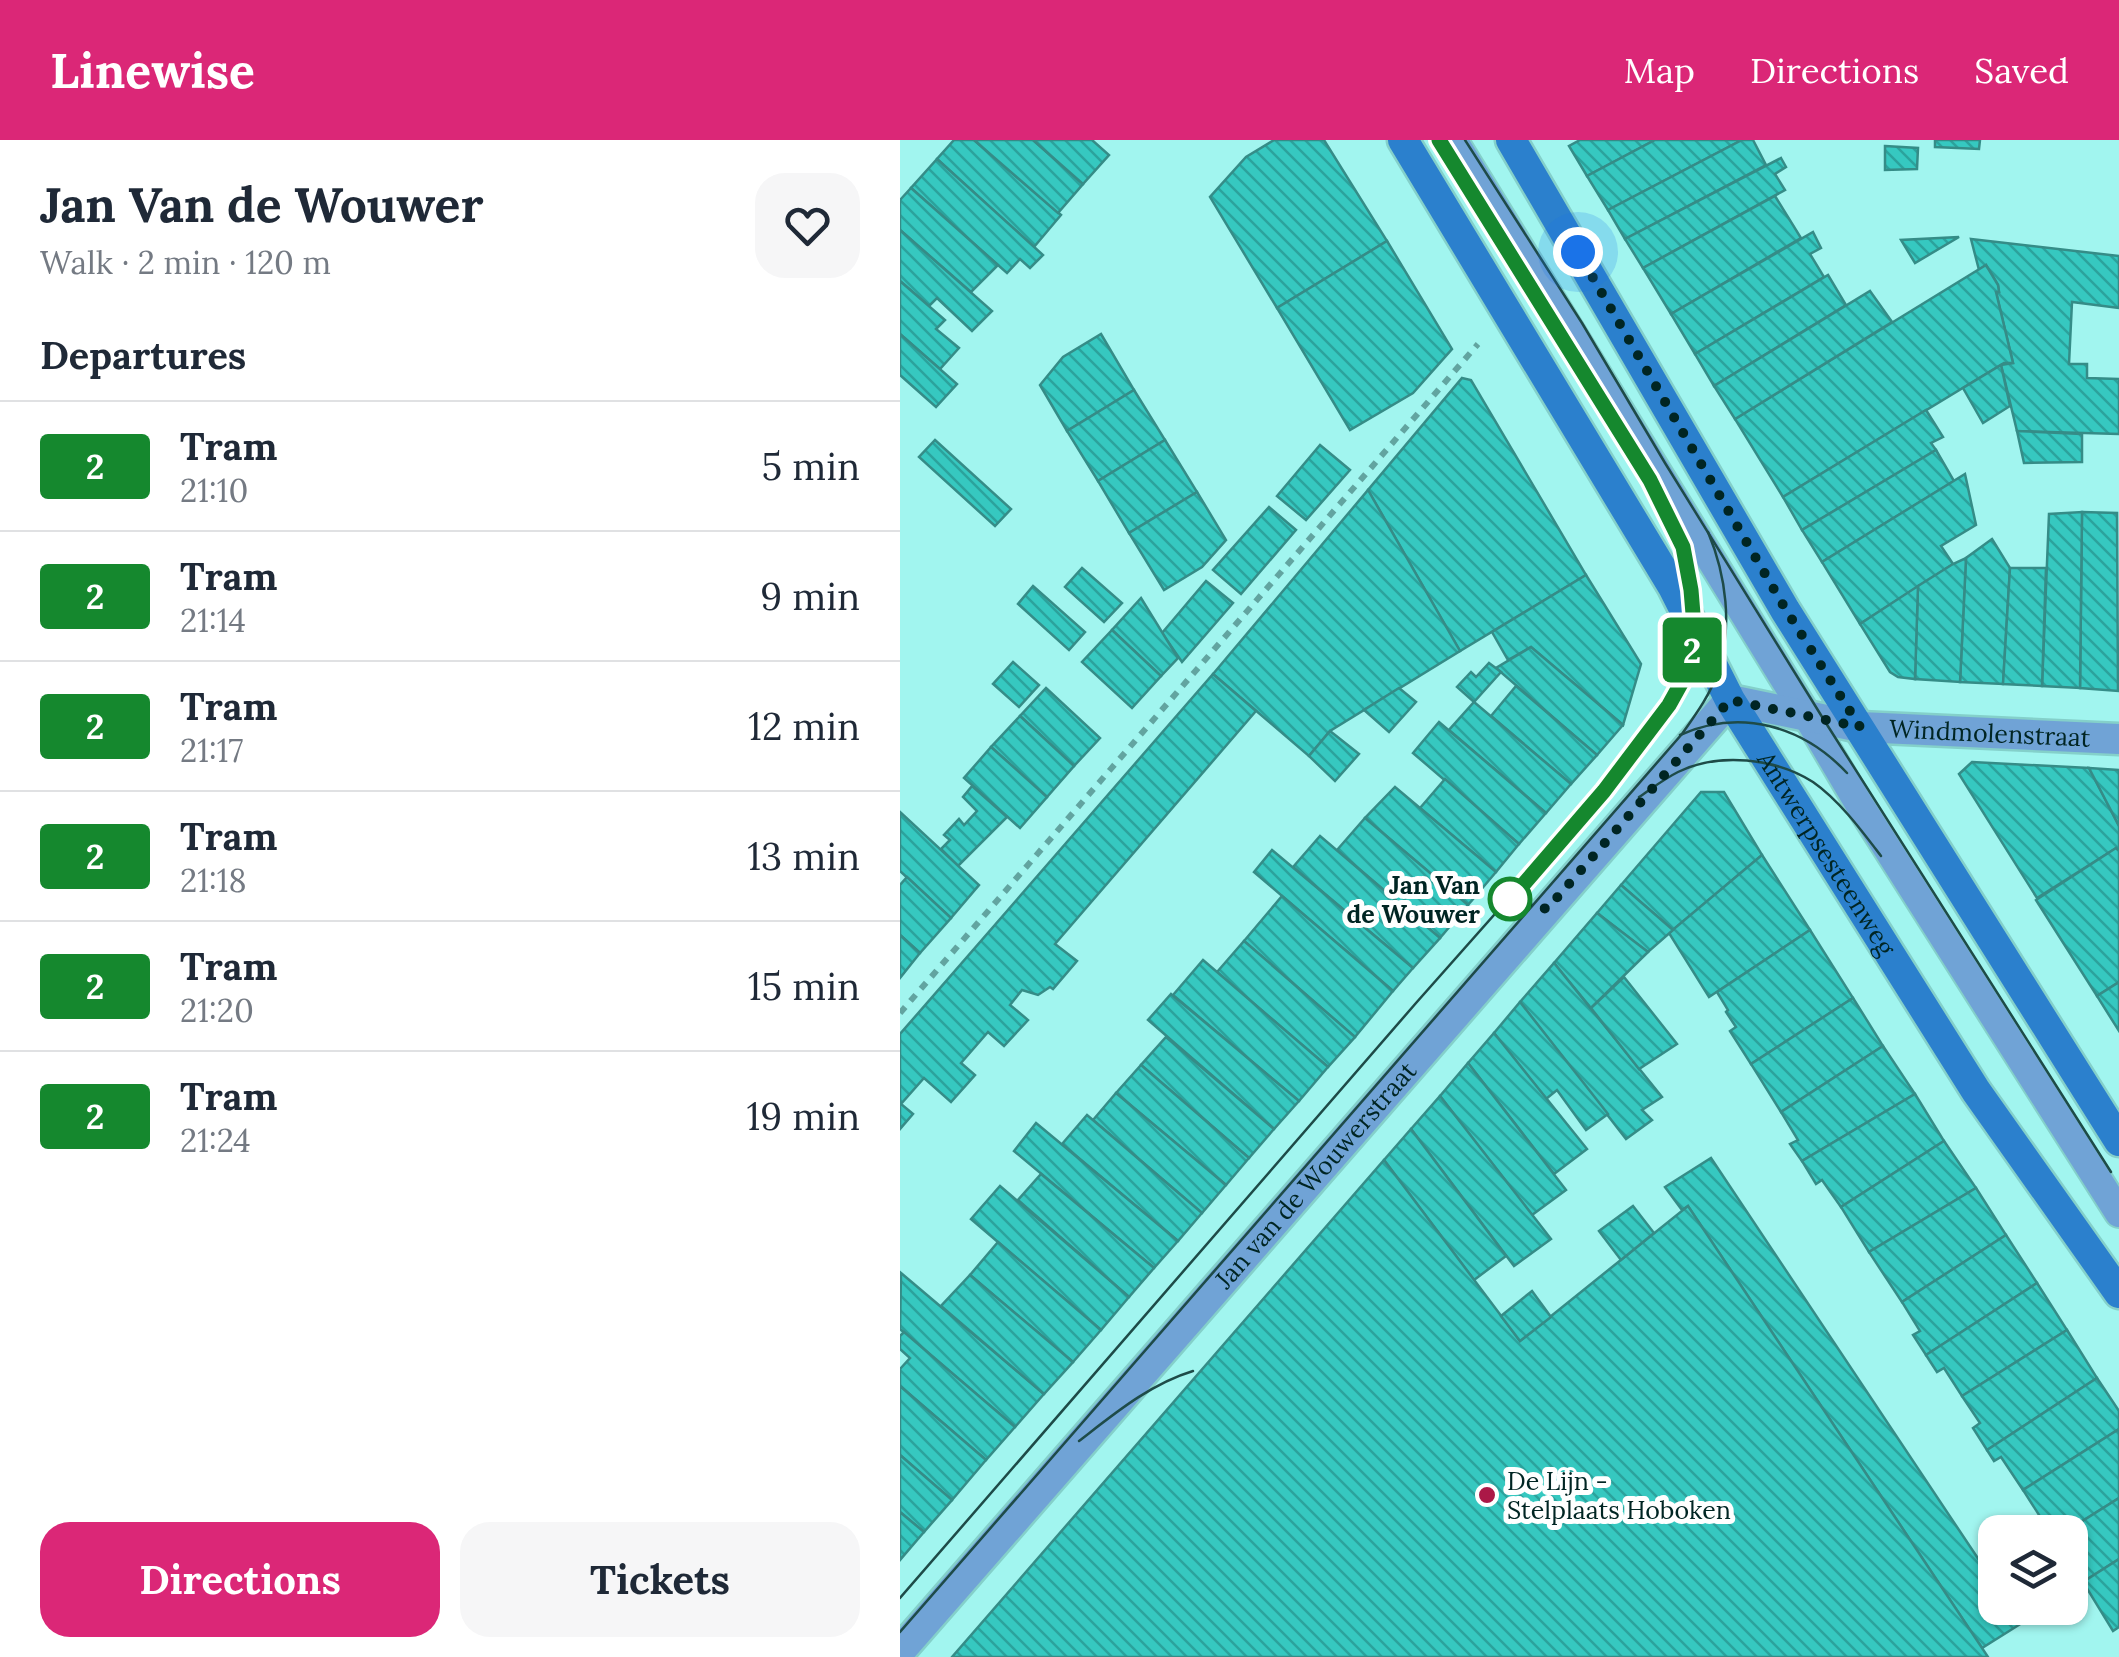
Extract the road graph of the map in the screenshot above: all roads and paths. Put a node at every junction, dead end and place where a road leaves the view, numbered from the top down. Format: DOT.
graph roads {
  1 [pos="1402,140"];
  2 [pos="1453,140"];
  3 [pos="1511,140"];
  4 [pos="1506,311"];
  5 [pos="1730,700"];
  6 [pos="1807,716"];
  7 [pos="1860,727"];
  8 [pos="2119,739"];
  9 [pos="900,1012"];
  10 [pos="2119,1142"];
  11 [pos="2119,1212"];
  12 [pos="2119,1293"];
  13 [pos="900,1650"];
  1 -- 4 [label="street, Antwerpsesteenweg"];
  2 -- 6 [label="lane"];
  3 -- 7 [label="street"];
  4 -- 5 [label="street, Antwerpsesteenweg"];
  4 -- 9 [label="path"];
  5 -- 6 [label="street, Windmolenstraat"];
  5 -- 12 [label="street, Antwerpsesteenweg"];
  5 -- 13 [label="street, Jan van de Wouwerstraat"];
  6 -- 7 [label="street, Windmolenstraat"];
  6 -- 11 [label="lane"];
  7 -- 8 [label="street, Windmolenstraat"];
  7 -- 10 [label="street"];
}
